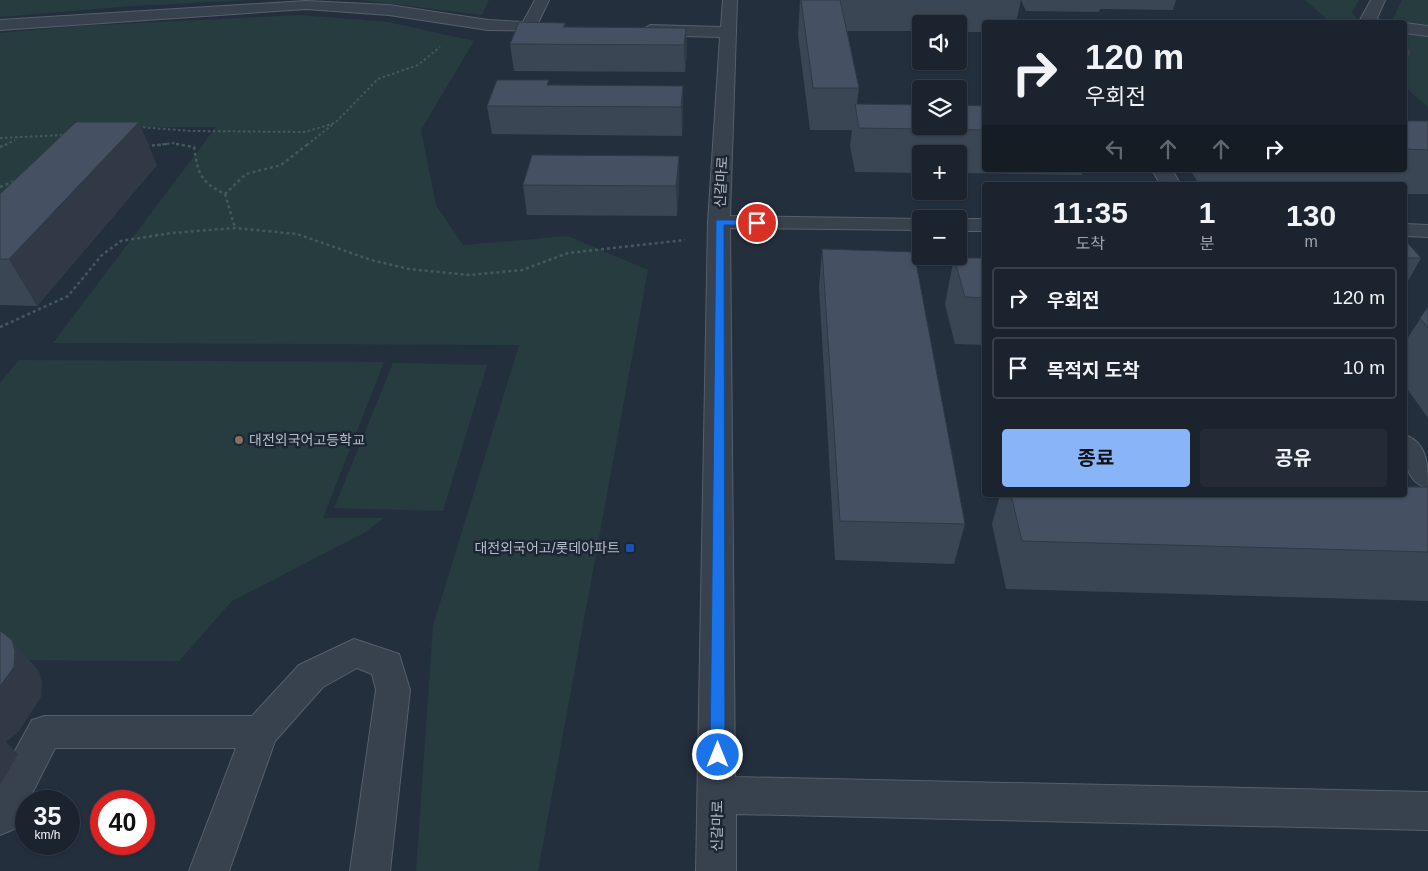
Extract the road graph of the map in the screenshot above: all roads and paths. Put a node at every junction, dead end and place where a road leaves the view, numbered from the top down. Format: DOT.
graph roads {
  1 [pos="542,0"];
  2 [pos="730,0"];
  3 [pos="1378,0"];
  4 [pos="1368,20"];
  5 [pos="0,25"];
  6 [pos="488,25"];
  7 [pos="528,27"];
  8 [pos="566,28"];
  9 [pos="1407,28"];
  10 [pos="633,30"];
  11 [pos="1428,31"];
  12 [pos="728,32"];
  13 [pos="335,123"];
  14 [pos="133,127"];
  15 [pos="71,134"];
  16 [pos="0,138"];
  17 [pos="16,139"];
  18 [pos="137,146"];
  19 [pos="0,147"];
  20 [pos="25,176"];
  21 [pos="0,187"];
  22 [pos="225,194"];
  23 [pos="912,224"];
  24 [pos="967,225"];
  25 [pos="982,225"];
  26 [pos="235,228"];
  27 [pos="719,229"];
  28 [pos="1407,230"];
  29 [pos="1428,231"];
  30 [pos="0,327"];
  31 [pos="1407,448"];
  32 [pos="1428,478"];
  33 [pos="260,732"];
  34 [pos="718,795"];
  35 [pos="1428,811"];
  36 [pos="0,816"];
  37 [pos="209,871"];
  38 [pos="370,871"];
  39 [pos="716,871"];
  1 -- 7 [label="street"];
  2 -- 12 [label="street, 신갈마로"];
  3 -- 4 [label="street"];
  5 -- 6 [label="street"];
  6 -- 7 [label="street"];
  6 -- 13 [label="path"];
  7 -- 8 [label="street"];
  9 -- 11 [label="street"];
  10 -- 12 [label="street"];
  12 -- 27 [label="street, 신갈마로"];
  13 -- 14 [label="path"];
  13 -- 22 [label="path"];
  15 -- 17 [label="path"];
  16 -- 17 [label="path"];
  17 -- 19 [label="path"];
  18 -- 22 [label="path"];
  20 -- 21 [label="path"];
  22 -- 26 [label="path"];
  23 -- 27 [label="street"];
  24 -- 25 [label="street"];
  26 -- 27 [label="path"];
  26 -- 30 [label="path"];
  27 -- 34 [label="street, 신갈마로"];
  28 -- 29 [label="street"];
  31 -- 32 [label="street"];
  33 -- 36 [label="street"];
  33 -- 37 [label="street"];
  33 -- 38 [label="street"];
  34 -- 35 [label="street"];
  34 -- 39 [label="street, 신갈마로"];
}
